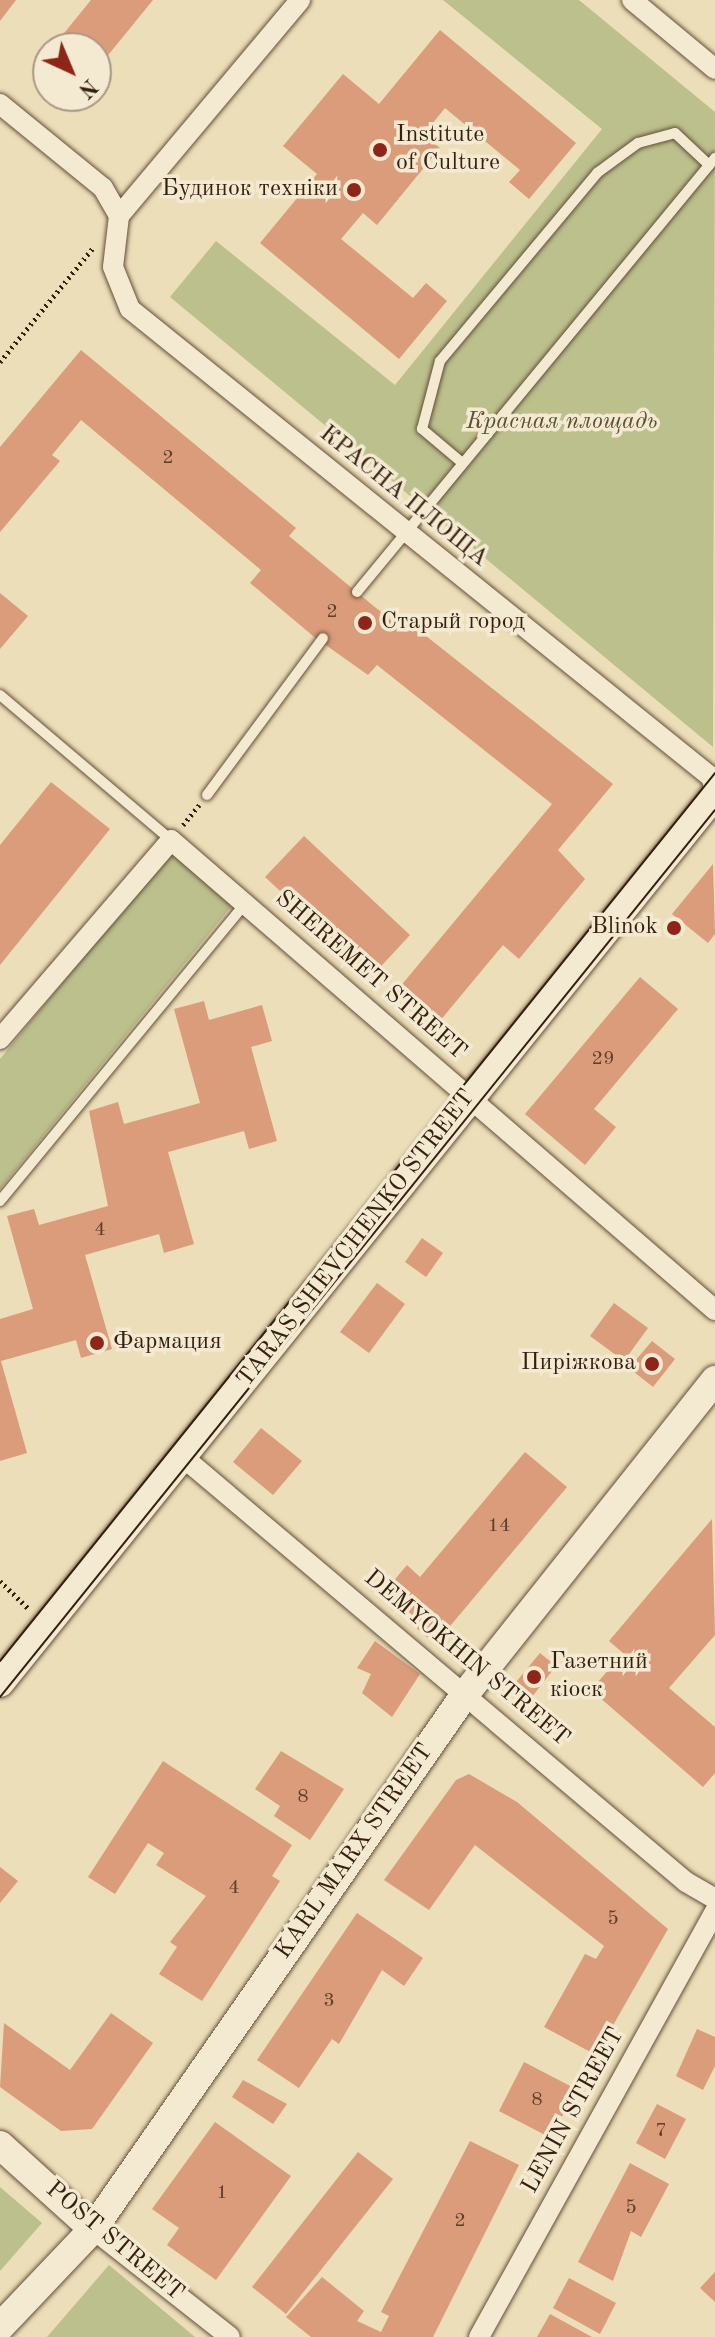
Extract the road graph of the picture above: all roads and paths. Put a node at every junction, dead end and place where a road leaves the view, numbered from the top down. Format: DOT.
graph roads {
  1 [pos="300,0"];
  2 [pos="632,0"];
  3 [pos="715,69"];
  4 [pos="1,106"];
  5 [pos="712,161"];
  6 [pos="119,216"];
  7 [pos="0,362"];
  8 [pos="460,461"];
  9 [pos="401,531"];
  10 [pos="357,592"];
  11 [pos="323,638"];
  12 [pos="0,695"];
  13 [pos="715,788"];
  14 [pos="207,795"];
  15 [pos="715,795"];
  16 [pos="171,840"];
  17 [pos="246,902"];
  18 [pos="0,1039"];
  19 [pos="467,1097"];
  20 [pos="0,1201"];
  21 [pos="715,1310"];
  22 [pos="715,1380"];
  23 [pos="184,1458"];
  24 [pos="0,1581"];
  25 [pos="47,1627"];
  26 [pos="0,1683"];
  27 [pos="466,1693"];
  28 [pos="715,1899"];
  29 [pos="715,1911"];
  30 [pos="0,2145"];
  31 [pos="93,2229"];
  32 [pos="0,2327"];
  33 [pos="230,2337"];
  34 [pos="479,2337"];
  1 -- 6 [label="street"];
  2 -- 3 [label="street"];
  4 -- 6 [label="street"];
  5 -- 8 [label="lane"];
  5 -- 8 [label="lane"];
  6 -- 7 [label="path"];
  6 -- 9 [label="street, КРАСНА ПЛОЩА"];
  8 -- 9 [label="lane"];
  9 -- 10 [label="lane"];
  9 -- 13 [label="street, КРАСНА ПЛОЩА"];
  11 -- 14 [label="lane"];
  12 -- 16 [label="lane"];
  14 -- 16 [label="path"];
  15 -- 19 [label="main road, TARAS SHEVCHENKO STREET"];
  16 -- 17 [label="street, SHEREMET STREET"];
  16 -- 18 [label="street"];
  17 -- 19 [label="street, SHEREMET STREET"];
  17 -- 20 [label="lane"];
  19 -- 21 [label="street, SHEREMET STREET"];
  19 -- 23 [label="main road, TARAS SHEVCHENKO STREET"];
  22 -- 27 [label="main road, KARL MARX STREET"];
  23 -- 25 [label="main road, TARAS SHEVCHENKO STREET"];
  23 -- 27 [label="street, DEMYOKHIN STREET"];
  24 -- 25 [label="path"];
  25 -- 26 [label="main road, TARAS SHEVCHENKO STREET"];
  27 -- 28 [label="street, DEMYOKHIN STREET"];
  27 -- 31 [label="main road, KARL MARX STREET"];
  29 -- 34 [label="street, LENIN STREET"];
  30 -- 31 [label="main road, POST STREET"];
  31 -- 32 [label="main road, KARL MARX STREET"];
  31 -- 33 [label="street, POST STREET"];
}
